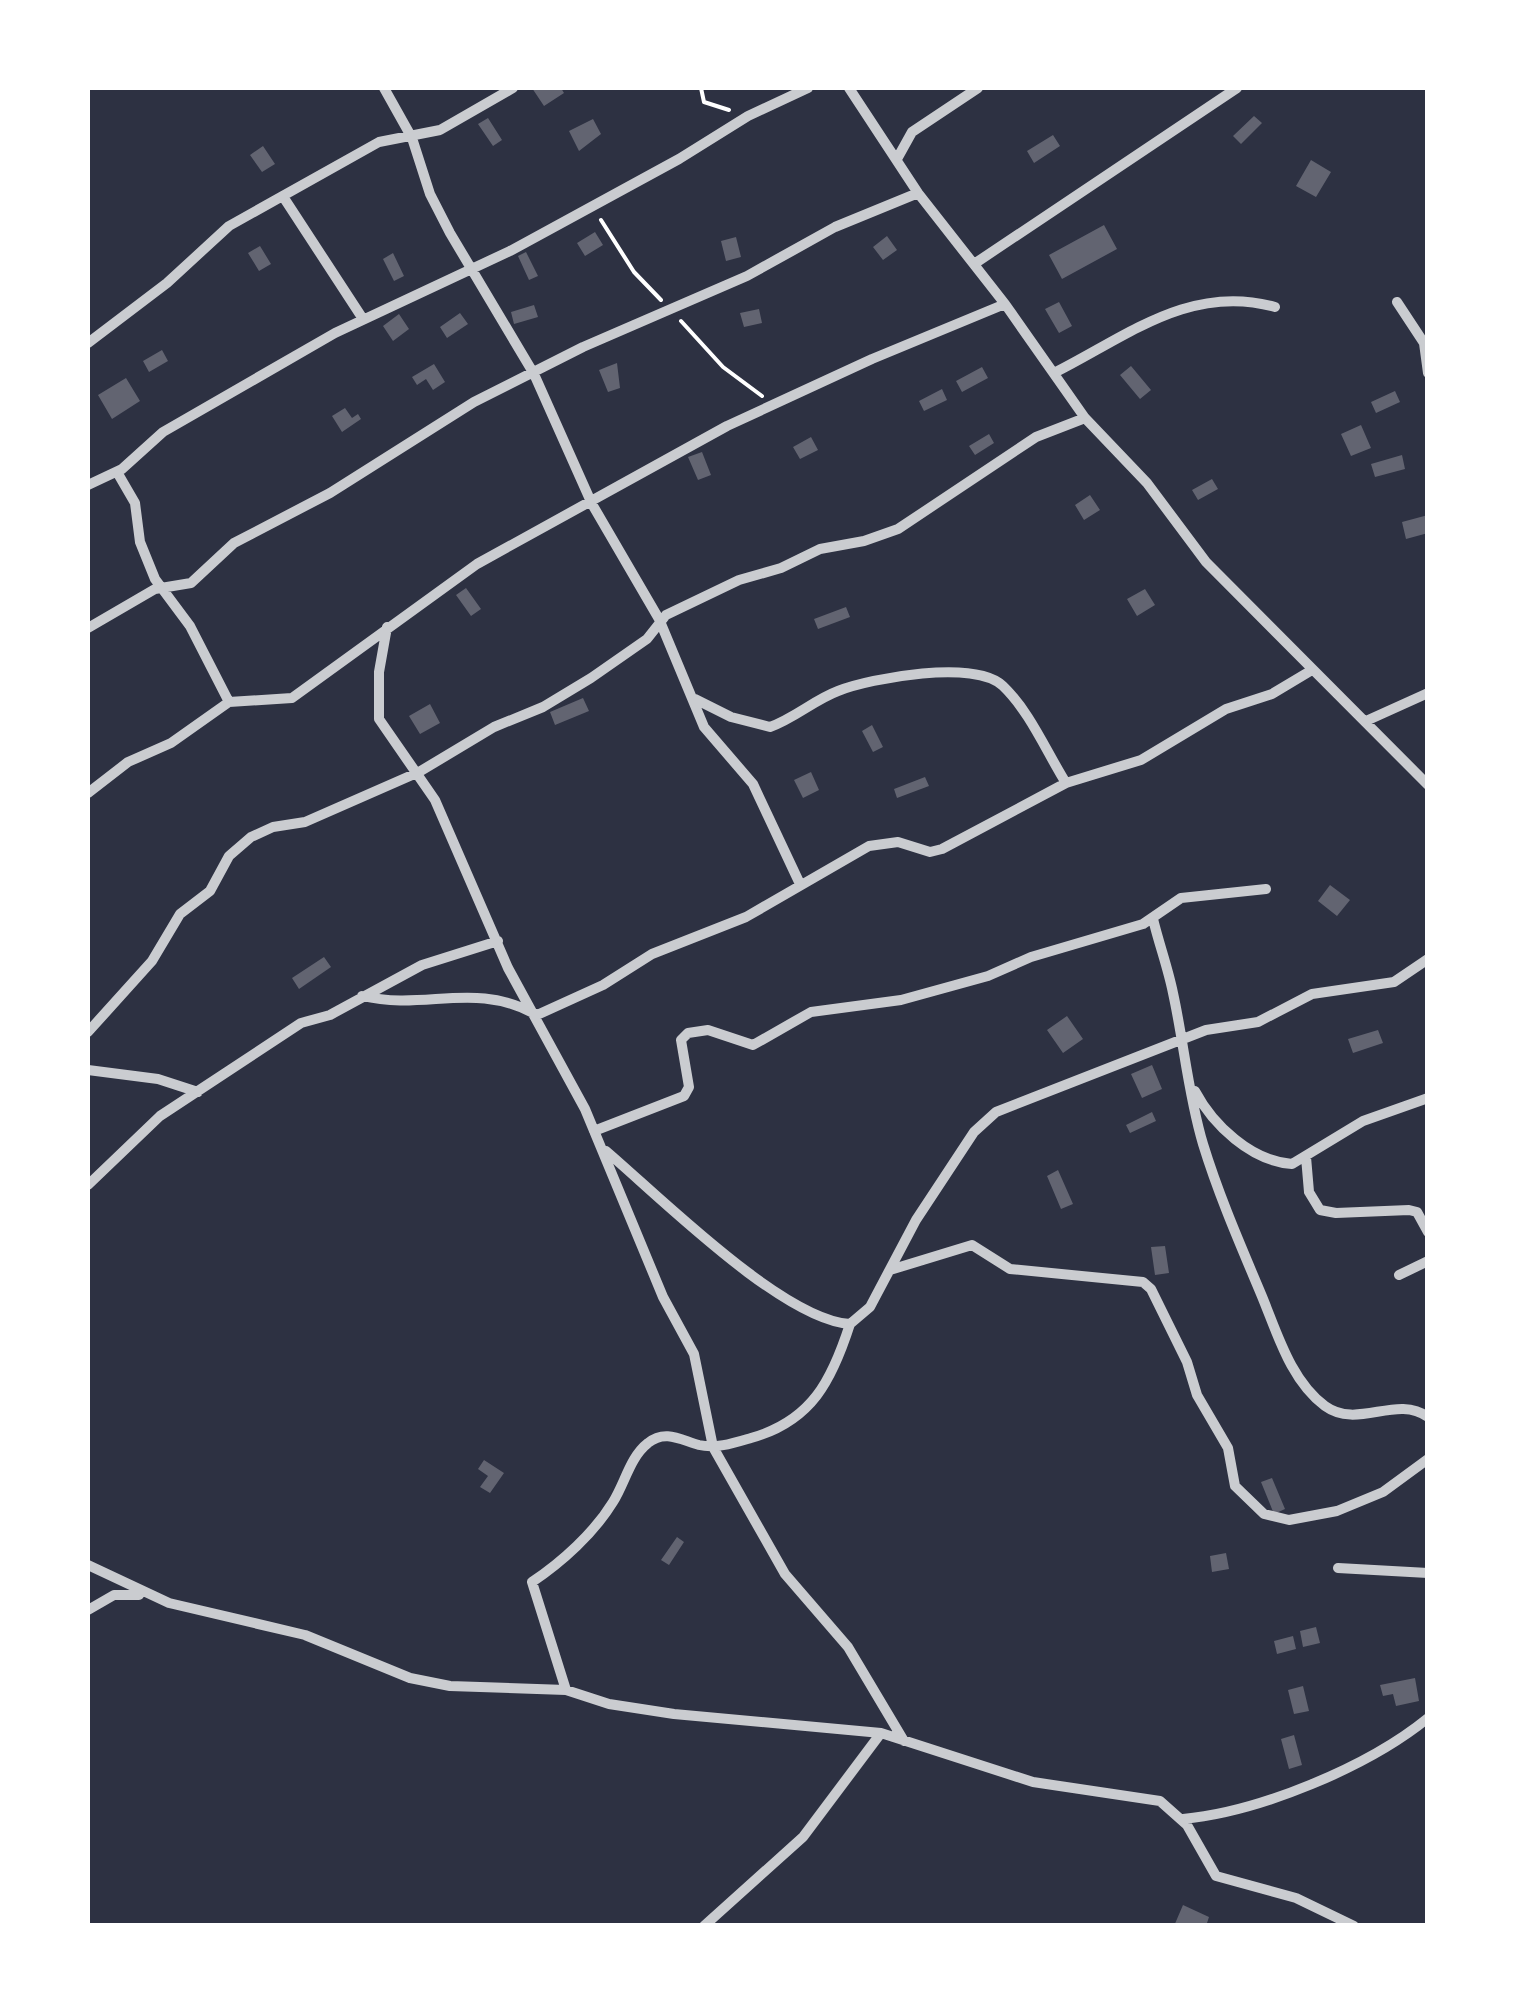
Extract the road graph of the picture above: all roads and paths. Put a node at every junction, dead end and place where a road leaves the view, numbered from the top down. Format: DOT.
graph roads {
  1 [pos="384,88"];
  2 [pos="514,88"];
  3 [pos="701,88"];
  4 [pos="808,88"];
  5 [pos="849,88"];
  6 [pos="978,88"];
  7 [pos="1237,88"];
  8 [pos="748,116"];
  9 [pos="412,138"];
  10 [pos="897,159"];
  11 [pos="918,193"];
  12 [pos="284,198"];
  13 [pos="974,264"];
  14 [pos="473,270"];
  15 [pos="1397,302"];
  16 [pos="1005,304"];
  17 [pos="1275,307"];
  18 [pos="363,319"];
  19 [pos="88,341"];
  20 [pos="1426,341"];
  21 [pos="1428,372"];
  22 [pos="1054,373"];
  23 [pos="534,374"];
  24 [pos="1085,418"];
  25 [pos="118,472"];
  26 [pos="88,484"];
  27 [pos="592,504"];
  28 [pos="161,588"];
  29 [pos="660,619"];
  30 [pos="387,627"];
  31 [pos="88,628"];
  32 [pos="1312,670"];
  33 [pos="1428,693"];
  34 [pos="693,698"];
  35 [pos="229,702"];
  36 [pos="1366,721"];
  37 [pos="419,772"];
  38 [pos="1066,783"];
  39 [pos="1428,785"];
  40 [pos="88,792"];
  41 [pos="800,884"];
  42 [pos="1266,889"];
  43 [pos="1153,919"];
  44 [pos="498,941"];
  45 [pos="1428,959"];
  46 [pos="362,996"];
  47 [pos="537,1015"];
  48 [pos="88,1032"];
  49 [pos="1179,1040"];
  50 [pos="88,1070"];
  51 [pos="1187,1072"];
  52 [pos="198,1092"];
  53 [pos="1428,1098"];
  54 [pos="594,1131"];
  55 [pos="601,1148"];
  56 [pos="1306,1157"];
  57 [pos="88,1185"];
  58 [pos="1428,1232"];
  59 [pos="1428,1261"];
  60 [pos="890,1270"];
  61 [pos="1400,1275"];
  62 [pos="850,1324"];
  63 [pos="1428,1418"];
  64 [pos="714,1447"];
  65 [pos="1428,1459"];
  66 [pos="88,1565"];
  67 [pos="1338,1568"];
  68 [pos="1428,1573"];
  69 [pos="150,1596"];
  70 [pos="88,1610"];
  71 [pos="566,1690"];
  72 [pos="1428,1718"];
  73 [pos="882,1733"];
  74 [pos="905,1742"];
  75 [pos="1182,1819"];
  76 [pos="704,1926"];
  77 [pos="1354,1926"];
  1 -- 9 [label="street"];
  2 -- 9 [label="street"];
  3 -- 8 [label="path"];
  4 -- 8 [label="street"];
  5 -- 10 [label="street"];
  6 -- 10 [label="street"];
  7 -- 13 [label="street"];
  8 -- 14 [label="street"];
  9 -- 12 [label="street"];
  9 -- 14 [label="street"];
  10 -- 11 [label="street"];
  11 -- 13 [label="street"];
  11 -- 23 [label="street"];
  12 -- 18 [label="street"];
  12 -- 19 [label="street"];
  13 -- 16 [label="street"];
  14 -- 18 [label="street"];
  14 -- 23 [label="street"];
  15 -- 20 [label="street"];
  16 -- 22 [label="street"];
  16 -- 27 [label="street"];
  17 -- 22 [label="street"];
  18 -- 25 [label="street"];
  20 -- 21 [label="street"];
  22 -- 24 [label="street"];
  23 -- 27 [label="street"];
  23 -- 28 [label="street"];
  24 -- 29 [label="street"];
  24 -- 32 [label="street"];
  25 -- 26 [label="street"];
  25 -- 28 [label="street"];
  27 -- 29 [label="street"];
  27 -- 30 [label="street"];
  28 -- 31 [label="street"];
  28 -- 35 [label="street"];
  29 -- 34 [label="street"];
  29 -- 37 [label="street"];
  30 -- 35 [label="street"];
  30 -- 37 [label="street"];
  32 -- 36 [label="street"];
  32 -- 38 [label="street"];
  33 -- 36 [label="street"];
  34 -- 38 [label="street"];
  34 -- 41 [label="street"];
  35 -- 40 [label="street"];
  36 -- 39 [label="street"];
  37 -- 44 [label="street"];
  37 -- 48 [label="street"];
  38 -- 41 [label="street"];
  41 -- 47 [label="street"];
  42 -- 43 [label="street"];
  43 -- 49 [label="street"];
  43 -- 54 [label="street"];
  44 -- 46 [label="street"];
  44 -- 47 [label="street"];
  45 -- 49 [label="street"];
  46 -- 47 [label="street"];
  46 -- 52 [label="street"];
  47 -- 54 [label="street"];
  49 -- 51 [label="street"];
  49 -- 60 [label="street"];
  50 -- 52 [label="street"];
  51 -- 56 [label="street"];
  51 -- 63 [label="street"];
  52 -- 57 [label="street"];
  53 -- 56 [label="street"];
  54 -- 55 [label="street"];
  55 -- 62 [label="street"];
  55 -- 64 [label="street"];
  56 -- 58 [label="street"];
  59 -- 61 [label="street"];
  60 -- 62 [label="street"];
  60 -- 65 [label="street"];
  62 -- 64 [label="street"];
  64 -- 71 [label="street"];
  64 -- 74 [label="street"];
  66 -- 69 [label="street"];
  67 -- 68 [label="street"];
  69 -- 70 [label="street"];
  69 -- 71 [label="street"];
  71 -- 73 [label="street"];
  72 -- 75 [label="street"];
  73 -- 74 [label="street"];
  73 -- 76 [label="street"];
  74 -- 75 [label="street"];
  75 -- 77 [label="street"];
}
